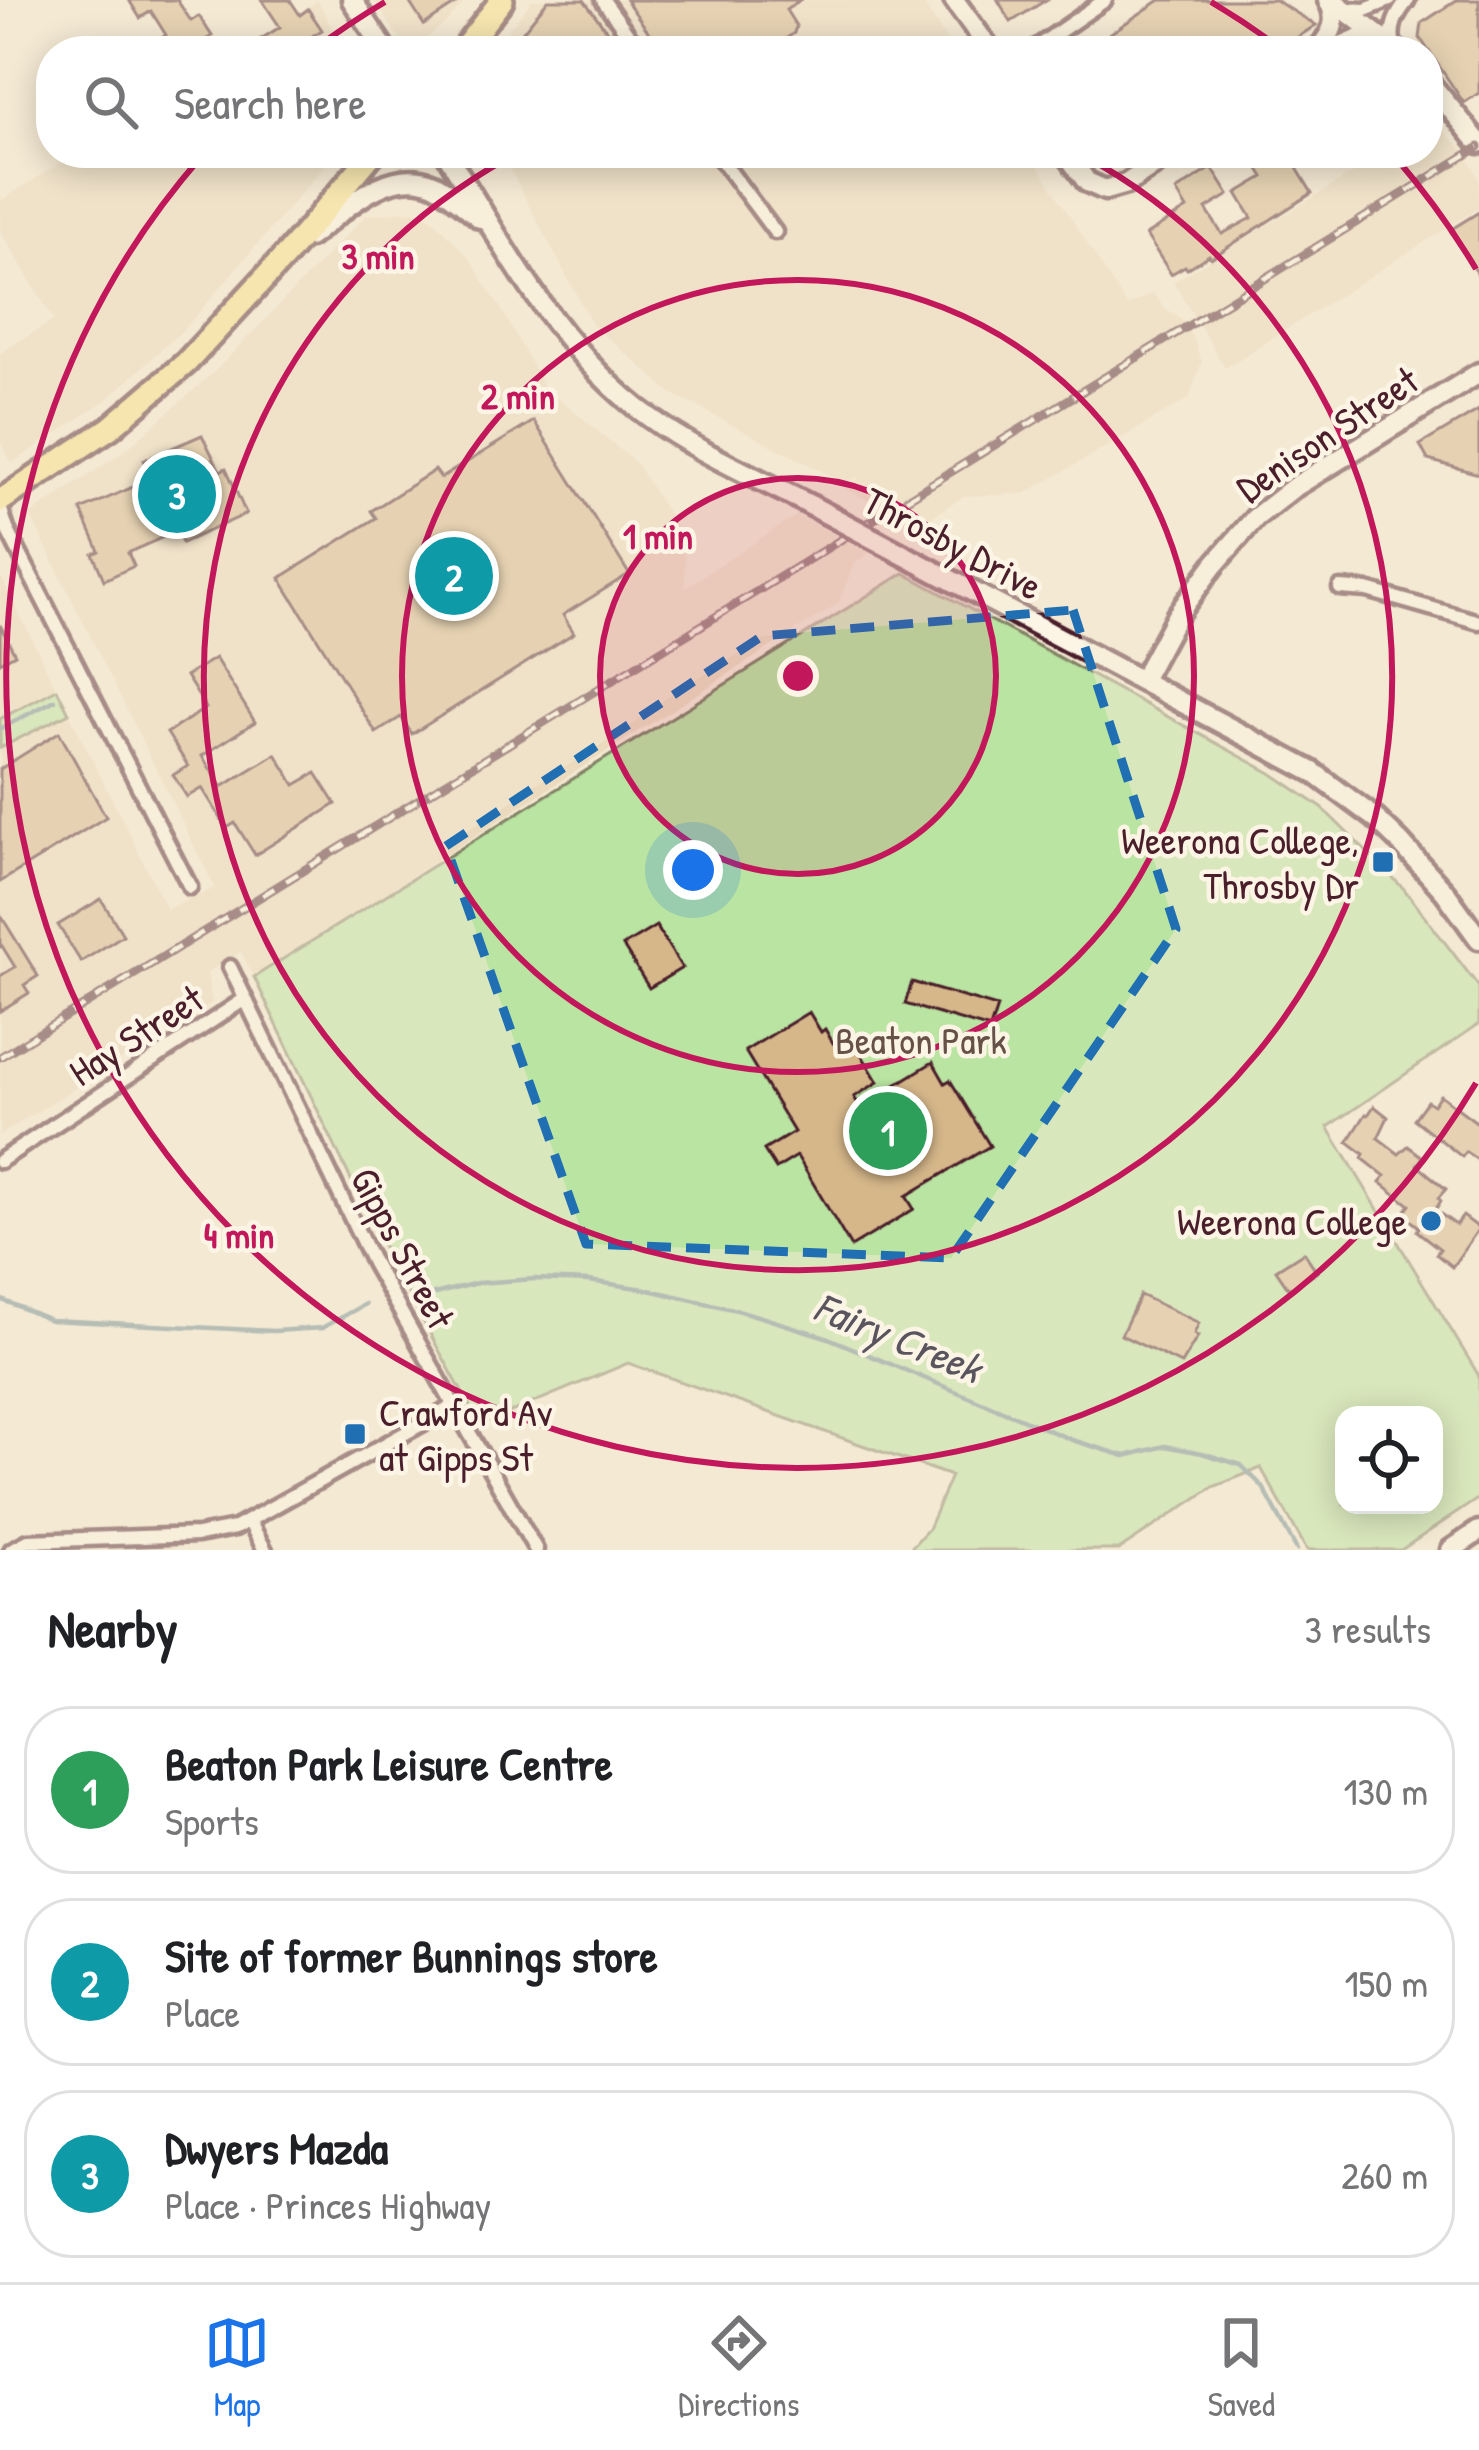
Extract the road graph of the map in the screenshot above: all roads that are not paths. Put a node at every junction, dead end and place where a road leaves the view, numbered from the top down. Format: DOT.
graph roads {
  1 [pos="352,0"];
  2 [pos="502,0"];
  3 [pos="603,0"];
  4 [pos="953,0"];
  5 [pos="1106,0"];
  6 [pos="1390,0"];
  7 [pos="1408,0"];
  8 [pos="1335,3"];
  9 [pos="376,36"];
  10 [pos="474,36"];
  11 [pos="629,36"];
  12 [pos="980,36"];
  13 [pos="1053,36"];
  14 [pos="1328,36"];
  15 [pos="1379,36"];
  16 [pos="1392,36"];
  17 [pos="1443,99"];
  18 [pos="1479,143"];
  19 [pos="361,168"];
  20 [pos="455,168"];
  21 [pos="727,168"];
  22 [pos="1077,168"];
  23 [pos="1150,168"];
  24 [pos="493,228"];
  25 [pos="775,232"];
  26 [pos="286,254"];
  27 [pos="1479,373"];
  28 [pos="0,504"];
  29 [pos="1340,588"];
  30 [pos="1479,622"];
  31 [pos="1142,680"];
  32 [pos="190,887"];
  33 [pos="1479,939"];
  34 [pos="230,967"];
  35 [pos="245,999"];
  36 [pos="0,1161"];
  37 [pos="454,1406"];
  38 [pos="249,1521"];
  39 [pos="1479,1531"];
  40 [pos="11,1550"];
  41 [pos="265,1550"];
  42 [pos="536,1550"];
  43 [pos="1451,1550"];
  1 -- 9 [label="main road"];
  2 -- 10 [label="main road"];
  3 -- 11 [label="street"];
  4 -- 12 [label="main road"];
  5 -- 13 [label="street"];
  6 -- 8 [label="street"];
  7 -- 16 [label="street"];
  8 -- 14 [label="main road"];
  8 -- 15 [label="main road"];
  17 -- 18 [label="main road"];
  19 -- 26 [label="main road"];
  20 -- 24 [label="main road, Throsby Drive"];
  21 -- 25 [label="street"];
  22 -- 23 [label="main road"];
  24 -- 26 [label="main road"];
  24 -- 31 [label="main road, Throsby Drive, bridge"];
  26 -- 28 [label="main road"];
  27 -- 31 [label="main road, Denison Street"];
  28 -- 32 [label="street"];
  29 -- 30 [label="street"];
  31 -- 33 [label="main road, Throsby Drive"];
  34 -- 35 [label="street, Gipps Street"];
  35 -- 36 [label="street, Hay Street"];
  35 -- 37 [label="street, Gipps Street"];
  37 -- 38 [label="street"];
  37 -- 42 [label="street, Gipps Street"];
  38 -- 40 [label="street"];
  38 -- 41 [label="street"];
  39 -- 43 [label="main road"];
}
